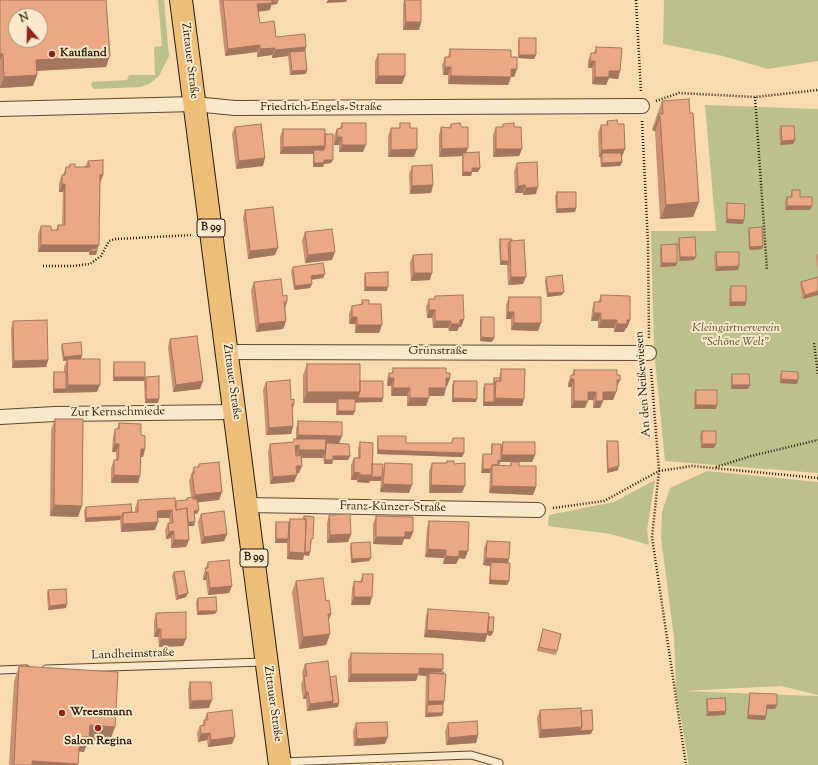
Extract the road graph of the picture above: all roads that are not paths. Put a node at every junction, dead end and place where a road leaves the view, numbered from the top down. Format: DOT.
graph roads {
  1 [pos="181,0"];
  2 [pos="194,104"];
  3 [pos="642,106"];
  4 [pos="0,109"];
  5 [pos="228,352"];
  6 [pos="649,353"];
  7 [pos="235,412"];
  8 [pos="0,417"];
  9 [pos="248,506"];
  10 [pos="538,510"];
  11 [pos="266,662"];
  12 [pos="32,669"];
  13 [pos="40,669"];
  14 [pos="0,670"];
  15 [pos="499,763"];
  16 [pos="280,764"];
  1 -- 2 [label="main road, Zittauer Straße / B 99"];
  2 -- 3 [label="street, Friedrich-Engels-Straße"];
  2 -- 4 [label="street, Friedrich-Engels-Straße"];
  2 -- 5 [label="main road, Zittauer Straße / B 99"];
  5 -- 6 [label="street, Grünstraße"];
  5 -- 7 [label="main road, Zittauer Straße / B 99"];
  7 -- 8 [label="street, Zur Kernschmiede"];
  7 -- 9 [label="main road, Zittauer Straße / B 99"];
  9 -- 10 [label="street, Franz-Künzer-Straße"];
  9 -- 11 [label="main road, Zittauer Straße / B 99"];
  11 -- 13 [label="lane, Landheimstraße"];
  11 -- 16 [label="main road, Zittauer Straße / B 99"];
  12 -- 14 [label="lane"];
  15 -- 16 [label="lane"];
}
